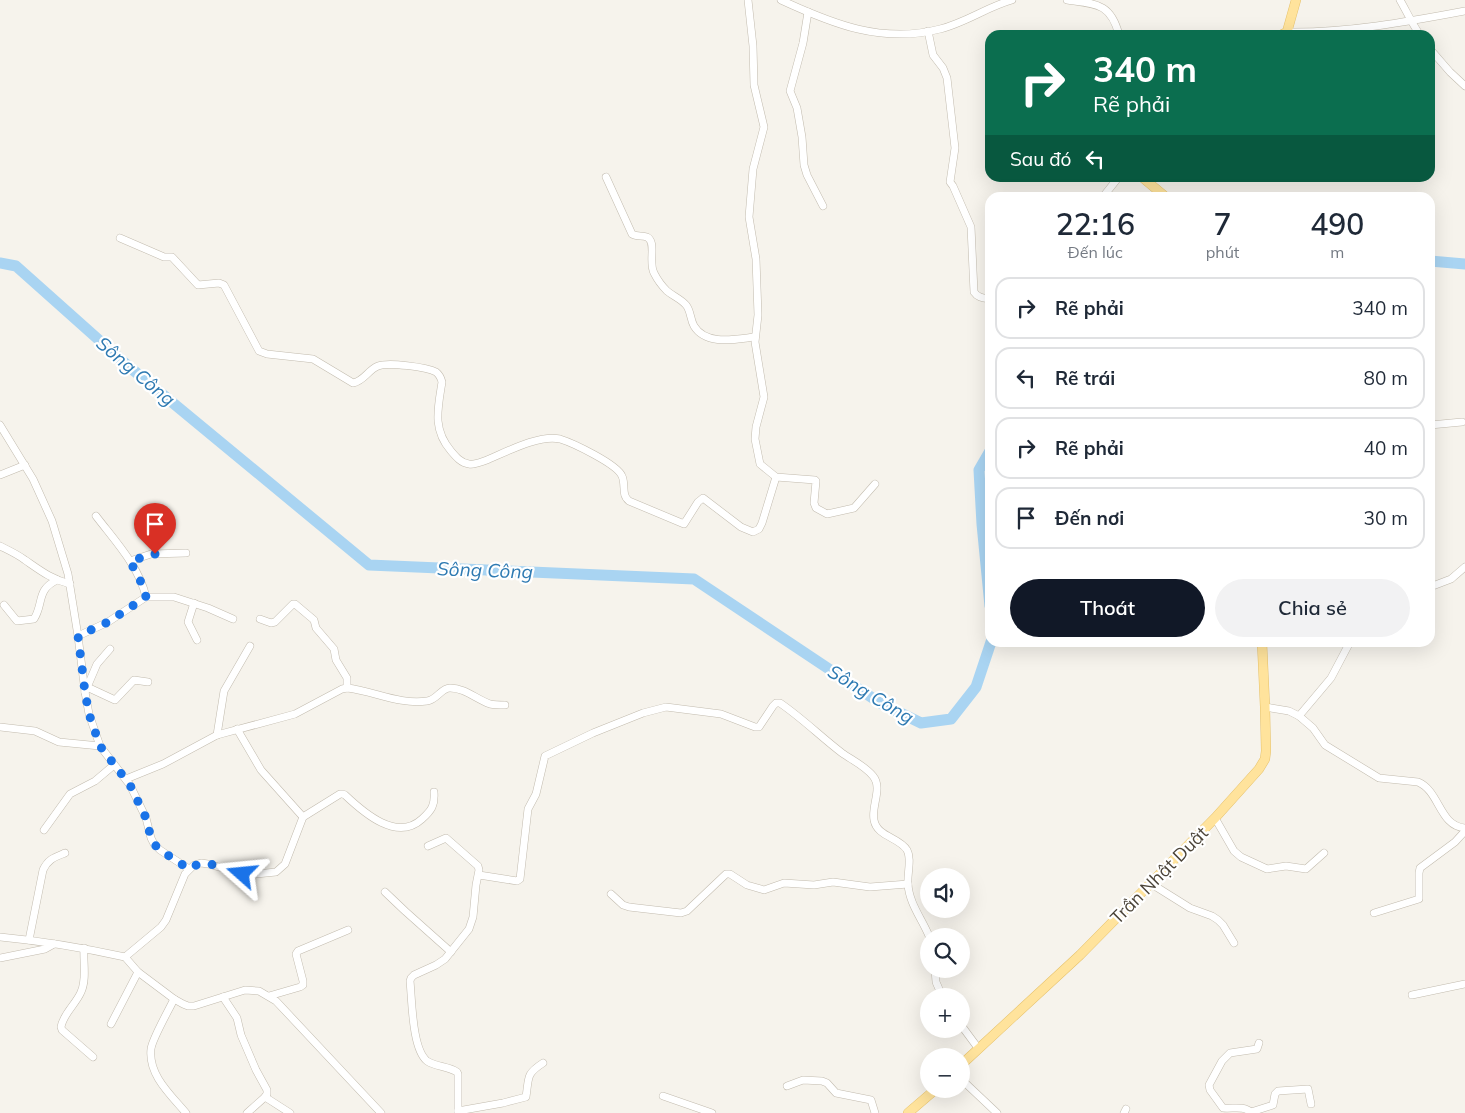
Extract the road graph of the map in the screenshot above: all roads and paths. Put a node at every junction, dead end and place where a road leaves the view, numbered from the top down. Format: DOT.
graph roads {
  1 [pos="748,0"];
  2 [pos="781,0"];
  3 [pos="1012,0"];
  4 [pos="1067,0"];
  5 [pos="1296,0"];
  6 [pos="1400,0"];
  7 [pos="1002,1"];
  8 [pos="1465,11"];
  9 [pos="808,12"];
  10 [pos="1410,22"];
  11 [pos="1117,30"];
  12 [pos="1285,30"];
  13 [pos="1344,30"];
  14 [pos="1416,30"];
  15 [pos="928,31"];
  16 [pos="1435,55"];
  17 [pos="1465,86"];
  18 [pos="606,177"];
  19 [pos="1115,182"];
  20 [pos="1148,182"];
  21 [pos="1107,192"];
  22 [pos="1160,192"];
  23 [pos="823,206"];
  24 [pos="120,238"];
  25 [pos="985,298"];
  26 [pos="755,338"];
  27 [pos="1462,422"];
  28 [pos="0,425"];
  29 [pos="1435,425"];
  30 [pos="25,465"];
  31 [pos="0,475"];
  32 [pos="776,477"];
  33 [pos="875,484"];
  34 [pos="96,516"];
  35 [pos="0,546"];
  36 [pos="186,553"];
  37 [pos="130,561"];
  38 [pos="1465,567"];
  39 [pos="57,580"];
  40 [pos="70,584"];
  41 [pos="1435,585"];
  42 [pos="146,597"];
  43 [pos="194,604"];
  44 [pos="4,605"];
  45 [pos="260,618"];
  46 [pos="233,619"];
  47 [pos="78,636"];
  48 [pos="197,640"];
  49 [pos="250,646"];
  50 [pos="1262,647"];
  51 [pos="1347,647"];
  52 [pos="110,649"];
  53 [pos="148,682"];
  54 [pos="347,688"];
  55 [pos="86,690"];
  56 [pos="505,705"];
  57 [pos="1266,707"];
  58 [pos="1300,716"];
  59 [pos="0,727"];
  60 [pos="237,729"];
  61 [pos="217,735"];
  62 [pos="100,746"];
  63 [pos="114,765"];
  64 [pos="126,779"];
  65 [pos="434,792"];
  66 [pos="303,817"];
  67 [pos="1215,818"];
  68 [pos="1465,829"];
  69 [pos="44,830"];
  70 [pos="428,846"];
  71 [pos="66,853"];
  72 [pos="1324,853"];
  73 [pos="189,869"];
  74 [pos="479,875"];
  75 [pos="1150,883"];
  76 [pos="908,884"];
  77 [pos="385,892"];
  78 [pos="612,894"];
  79 [pos="1374,913"];
  80 [pos="925,928"];
  81 [pos="348,930"];
  82 [pos="0,938"];
  83 [pos="29,940"];
  84 [pos="1234,943"];
  85 [pos="54,944"];
  86 [pos="84,948"];
  87 [pos="451,952"];
  88 [pos="125,956"];
  89 [pos="0,958"];
  90 [pos="138,972"];
  91 [pos="1465,984"];
  92 [pos="1412,995"];
  93 [pos="269,996"];
  94 [pos="223,997"];
  95 [pos="174,999"];
  96 [pos="111,1024"];
  97 [pos="970,1037"];
  98 [pos="1259,1043"];
  99 [pos="978,1048"];
  100 [pos="970,1056"];
  101 [pos="92,1057"];
  102 [pos="544,1062"];
  103 [pos="787,1086"];
  104 [pos="970,1088"];
  105 [pos="663,1096"];
  106 [pos="265,1097"];
  107 [pos="926,1098"];
  108 [pos="1311,1104"];
  109 [pos="692,1110"];
  110 [pos="458,1112"];
  111 [pos="1251,1112"];
  112 [pos="186,1113"];
  113 [pos="247,1113"];
  114 [pos="290,1113"];
  115 [pos="381,1113"];
  116 [pos="712,1113"];
  117 [pos="875,1113"];
  118 [pos="908,1113"];
  119 [pos="997,1113"];
  1 -- 26 [label="street"];
  2 -- 9 [label="street"];
  3 -- 7 [label="street"];
  4 -- 11 [label="street"];
  5 -- 12 [label="main road"];
  6 -- 10 [label="street"];
  7 -- 15 [label="street"];
  8 -- 10 [label="street"];
  9 -- 15 [label="street"];
  9 -- 23 [label="street"];
  10 -- 13 [label="street"];
  10 -- 14 [label="street"];
  15 -- 25 [label="street"];
  16 -- 17 [label="street"];
  18 -- 26 [label="street"];
  19 -- 21 [label="street"];
  20 -- 22 [label="main road"];
  24 -- 32 [label="street"];
  26 -- 32 [label="street"];
  27 -- 29 [label="street"];
  28 -- 30 [label="street"];
  30 -- 31 [label="street"];
  30 -- 40 [label="street"];
  32 -- 33 [label="street"];
  34 -- 37 [label="street"];
  35 -- 39 [label="street"];
  36 -- 37 [label="street"];
  37 -- 42 [label="street"];
  38 -- 41 [label="street"];
  39 -- 40 [label="street"];
  39 -- 44 [label="street"];
  40 -- 47 [label="street"];
  42 -- 43 [label="street"];
  42 -- 47 [label="street"];
  43 -- 46 [label="street"];
  43 -- 48 [label="street"];
  45 -- 54 [label="street"];
  47 -- 55 [label="street"];
  49 -- 61 [label="street"];
  50 -- 57 [label="main road, Trần Nhật Duật"];
  51 -- 58 [label="street"];
  52 -- 55 [label="street"];
  53 -- 55 [label="street"];
  54 -- 56 [label="street"];
  54 -- 60 [label="street"];
  55 -- 62 [label="street"];
  57 -- 58 [label="street"];
  57 -- 67 [label="main road, Trần Nhật Duật"];
  58 -- 68 [label="street"];
  59 -- 62 [label="street"];
  60 -- 61 [label="street"];
  60 -- 66 [label="street"];
  61 -- 64 [label="street"];
  62 -- 63 [label="street"];
  63 -- 64 [label="street"];
  63 -- 69 [label="street"];
  64 -- 73 [label="street"];
  65 -- 66 [label="street"];
  66 -- 73 [label="street"];
  67 -- 72 [label="street"];
  67 -- 75 [label="main road, Trần Nhật Duật"];
  68 -- 79 [label="street"];
  70 -- 74 [label="street"];
  71 -- 83 [label="street"];
  73 -- 88 [label="street"];
  74 -- 76 [label="street"];
  74 -- 87 [label="street"];
  75 -- 84 [label="street"];
  75 -- 99 [label="main road, Trần Nhật Duật"];
  76 -- 78 [label="street"];
  76 -- 80 [label="street"];
  77 -- 87 [label="street"];
  81 -- 93 [label="street"];
  82 -- 83 [label="street"];
  83 -- 85 [label="street"];
  85 -- 86 [label="street"];
  85 -- 89 [label="street"];
  86 -- 88 [label="street"];
  86 -- 101 [label="street"];
  87 -- 110 [label="street"];
  88 -- 90 [label="street"];
  90 -- 95 [label="street"];
  90 -- 96 [label="street"];
  91 -- 92 [label="street"];
  93 -- 94 [label="street"];
  93 -- 115 [label="street"];
  94 -- 95 [label="street"];
  94 -- 106 [label="street"];
  95 -- 112 [label="street"];
  97 -- 99 [label="street"];
  98 -- 111 [label="street"];
  99 -- 100 [label="main road, Trần Nhật Duật"];
  102 -- 110 [label="street"];
  103 -- 117 [label="street"];
  104 -- 119 [label="street"];
  105 -- 109 [label="street"];
  106 -- 113 [label="street"];
  106 -- 114 [label="street"];
  107 -- 118 [label="main road"];
  108 -- 111 [label="street"];
  109 -- 116 [label="street"];
}
